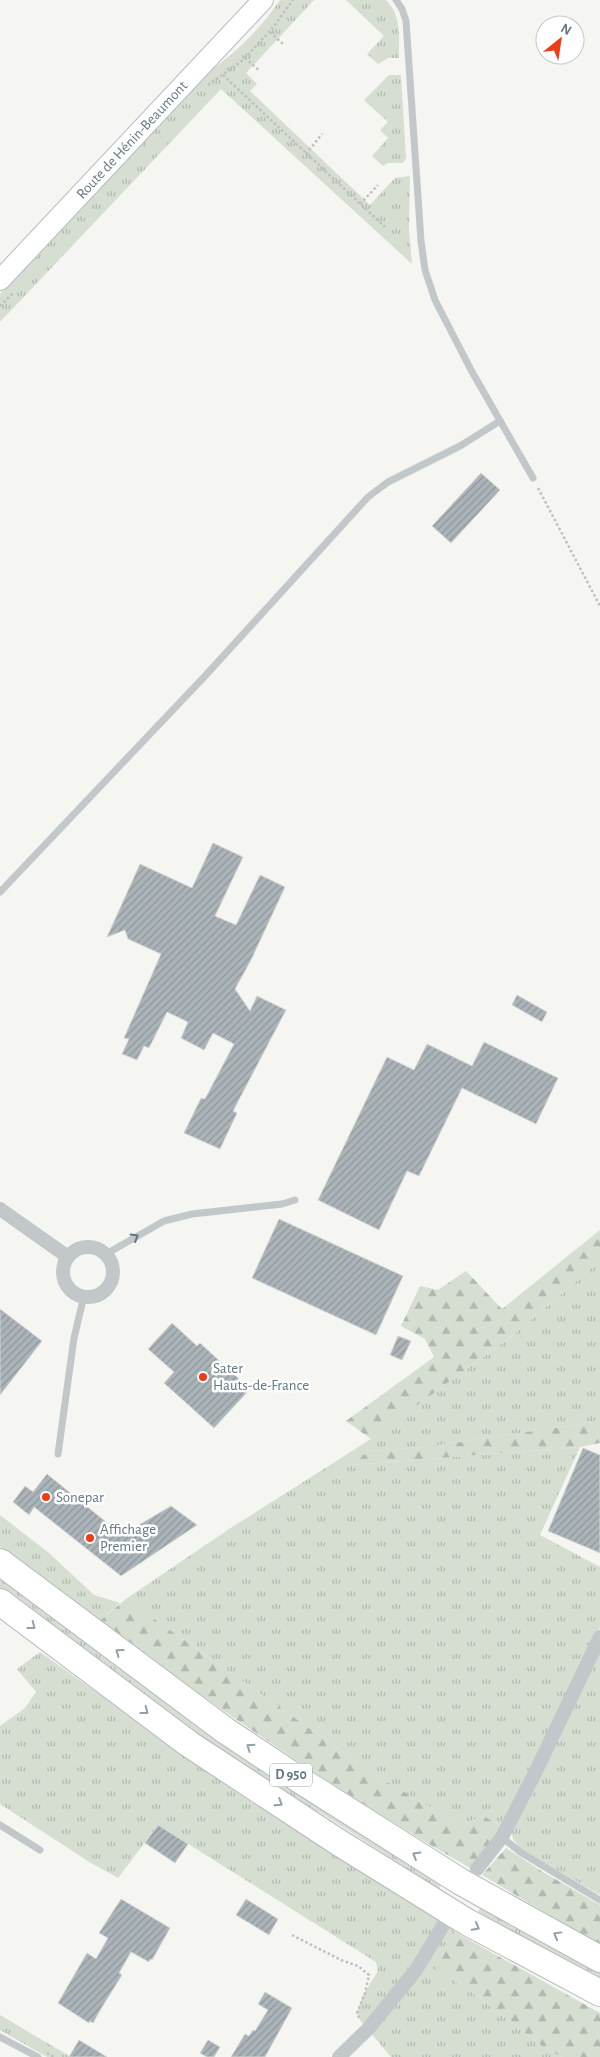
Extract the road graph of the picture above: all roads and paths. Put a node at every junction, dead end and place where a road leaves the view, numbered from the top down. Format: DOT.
graph roads {
  1 [pos="263,0"];
  2 [pos="292,0"];
  3 [pos="396,0"];
  4 [pos="270,32"];
  5 [pos="284,45"];
  6 [pos="245,58"];
  7 [pos="260,71"];
  8 [pos="223,75"];
  9 [pos="206,86"];
  10 [pos="322,134"];
  11 [pos="306,154"];
  12 [pos="378,185"];
  13 [pos="360,204"];
  14 [pos="385,227"];
  15 [pos="7,286"];
  16 [pos="0,306"];
  17 [pos="500,421"];
  18 [pos="533,478"];
  19 [pos="600,606"];
  20 [pos="0,892"];
  21 [pos="295,1200"];
  22 [pos="0,1209"];
  23 [pos="106,1254"];
  24 [pos="68,1257"];
  25 [pos="84,1296"];
  26 [pos="58,1454"];
  27 [pos="0,1562"];
  28 [pos="0,1602"];
  29 [pos="600,1637"];
  30 [pos="0,1825"];
  31 [pos="502,1837"];
  32 [pos="40,1850"];
  33 [pos="478,1869"];
  34 [pos="600,1900"];
  35 [pos="445,1922"];
  36 [pos="292,1935"];
  37 [pos="600,1959"];
  38 [pos="600,1993"];
  39 [pos="368,2030"];
  40 [pos="0,2037"];
  41 [pos="38,2057"];
  42 [pos="339,2057"];
  1 -- 15 [label="main road, Route de Hénin-Beaumont"];
  2 -- 4 [label="path"];
  3 -- 17 [label="lane"];
  4 -- 5 [label="path"];
  4 -- 6 [label="path"];
  6 -- 7 [label="path"];
  6 -- 8 [label="path"];
  8 -- 9 [label="path"];
  8 -- 11 [label="path"];
  10 -- 11 [label="path"];
  11 -- 13 [label="path"];
  12 -- 13 [label="path"];
  13 -- 14 [label="path"];
  15 -- 16 [label="path"];
  17 -- 18 [label="lane"];
  17 -- 20 [label="lane"];
  18 -- 19 [label="path"];
  23 -- 21 [label="lane, one-way"];
  22 -- 24 [label="street"];
  23 -- 24 [label="street"];
  23 -- 25 [label="street"];
  24 -- 25 [label="street"];
  25 -- 26 [label="lane"];
  37 -- 27 [label="highway, D 950, one-way"];
  28 -- 38 [label="highway, D 950, one-way"];
  29 -- 31 [label="street"];
  30 -- 32 [label="lane"];
  31 -- 33 [label="street"];
  31 -- 34 [label="lane"];
  35 -- 39 [label="street"];
  36 -- 39 [label="path"];
  39 -- 42 [label="street"];
  40 -- 41 [label="lane"];
}
